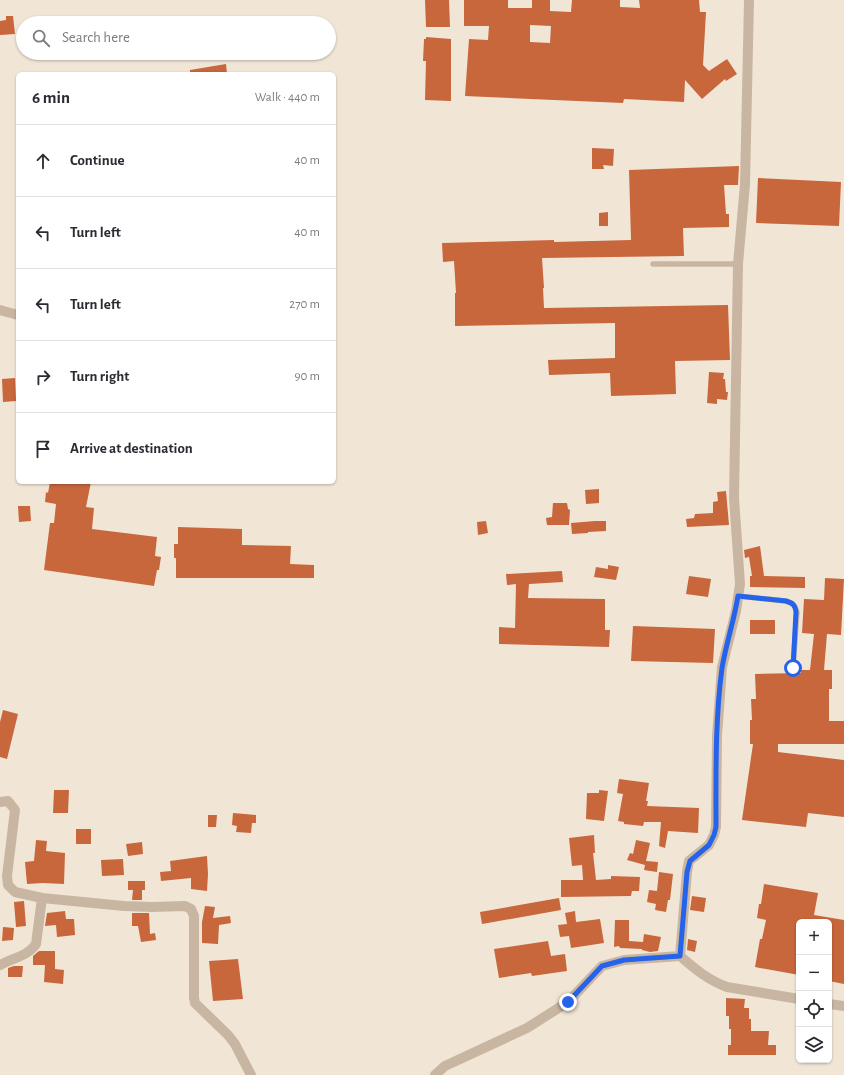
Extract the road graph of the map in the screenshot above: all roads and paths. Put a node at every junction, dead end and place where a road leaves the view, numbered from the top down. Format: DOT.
graph roads {
  1 [pos="749,0"];
  2 [pos="653,264"];
  3 [pos="738,264"];
  4 [pos="0,310"];
  5 [pos="16,314"];
  6 [pos="738,596"];
  7 [pos="793,668"];
  8 [pos="0,802"];
  9 [pos="42,898"];
  10 [pos="680,956"];
  11 [pos="0,965"];
  12 [pos="796,998"];
  13 [pos="832,1004"];
  14 [pos="844,1006"];
  15 [pos="251,1075"];
  16 [pos="435,1075"];
  1 -- 3 [label="street"];
  2 -- 3 [label="lane"];
  3 -- 6 [label="street"];
  4 -- 5 [label="street"];
  6 -- 7 [label="lane"];
  6 -- 10 [label="street"];
  8 -- 9 [label="street"];
  9 -- 11 [label="street"];
  9 -- 15 [label="street"];
  10 -- 12 [label="street"];
  10 -- 16 [label="street"];
  13 -- 14 [label="street"];
}
